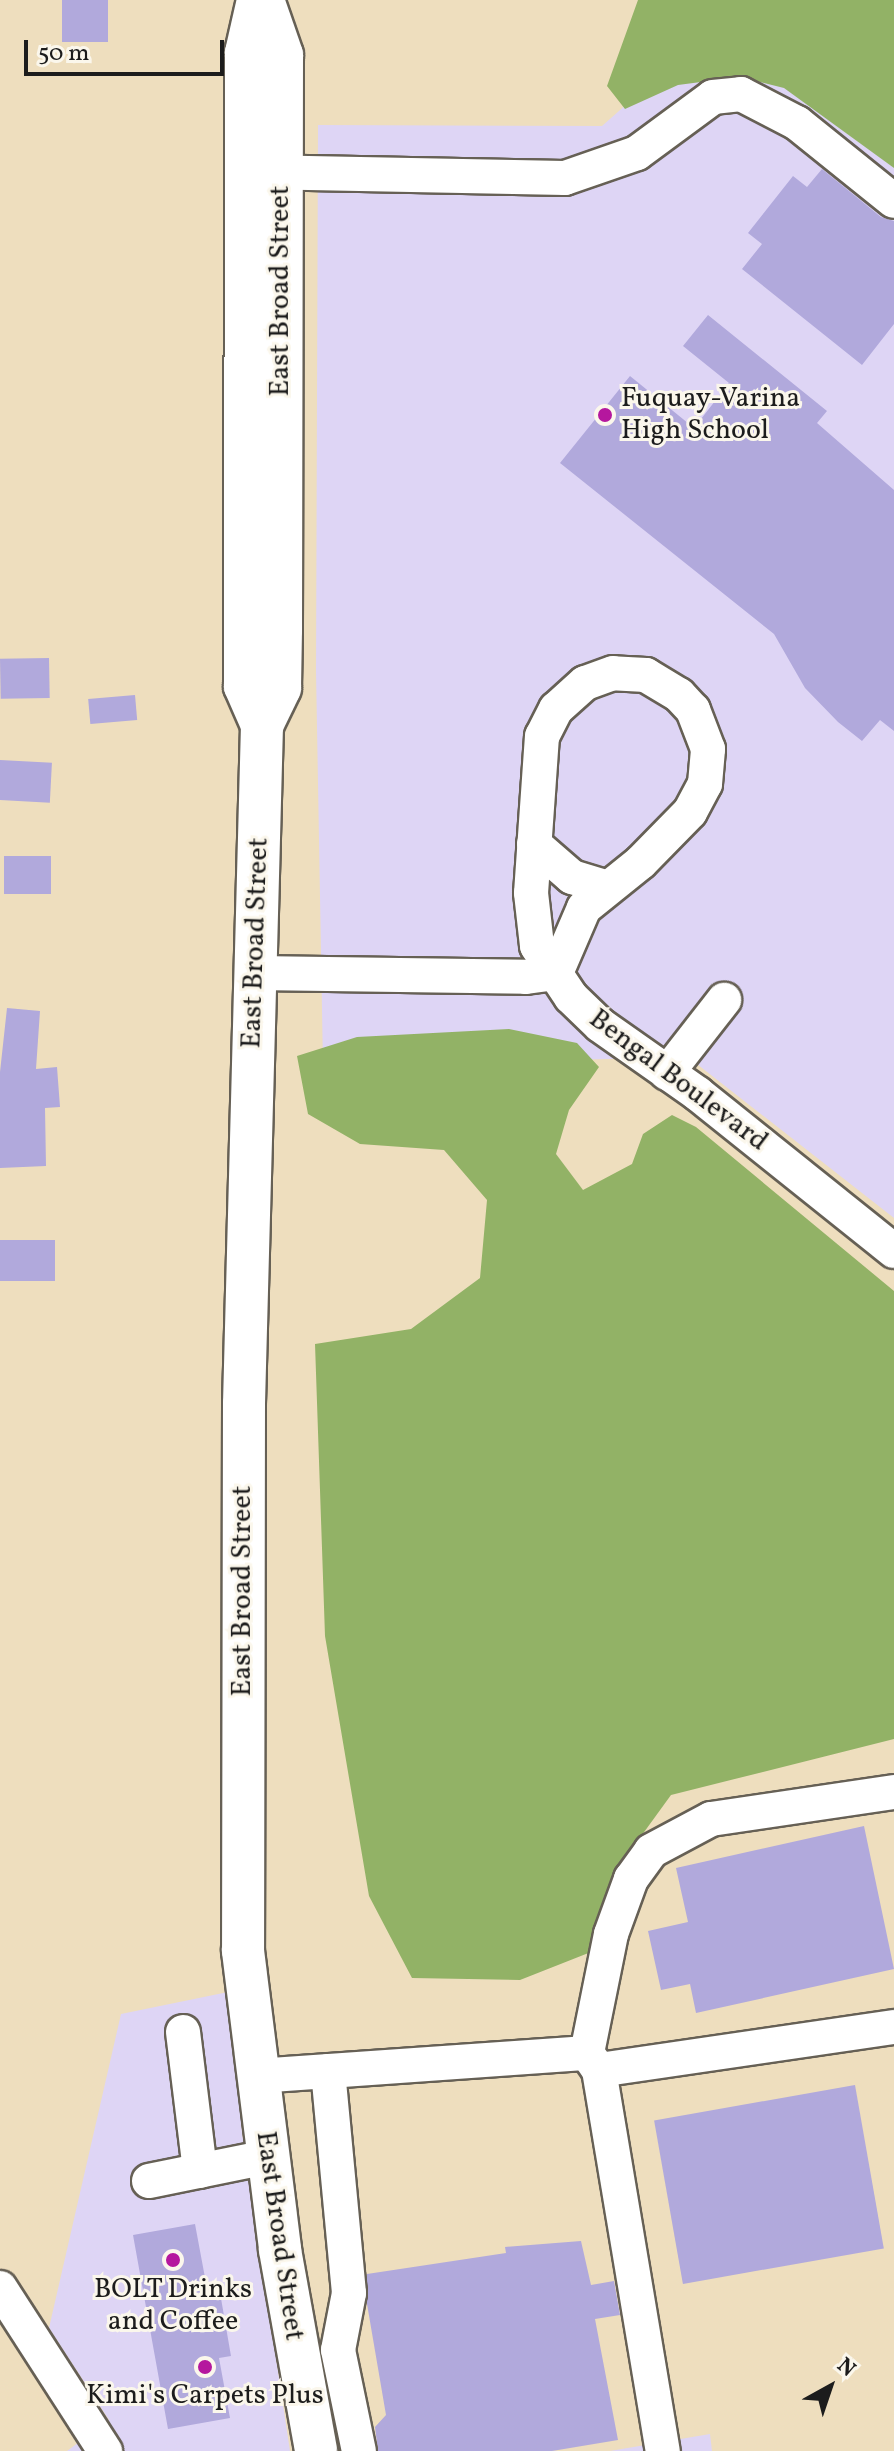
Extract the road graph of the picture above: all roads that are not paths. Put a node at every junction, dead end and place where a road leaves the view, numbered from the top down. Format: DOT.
graph roads {
  1 [pos="260,0"];
  2 [pos="264,172"];
  3 [pos="894,201"];
  4 [pos="534,844"];
  5 [pos="607,888"];
  6 [pos="255,973"];
  7 [pos="556,973"];
  8 [pos="724,1000"];
  9 [pos="667,1073"];
  10 [pos="894,1251"];
  11 [pos="894,1792"];
  12 [pos="894,2027"];
  13 [pos="183,2032"];
  14 [pos="593,2062"];
  15 [pos="328,2071"];
  16 [pos="257,2076"];
  17 [pos="267,2157"];
  18 [pos="200,2171"];
  19 [pos="149,2181"];
  20 [pos="0,2288"];
  21 [pos="338,2350"];
  22 [pos="296,2354"];
  23 [pos="105,2451"];
  24 [pos="316,2451"];
  25 [pos="359,2451"];
  26 [pos="663,2451"];
  1 -- 2 [label="main road, East Broad Street"];
  2 -- 3 [label="street"];
  2 -- 6 [label="main road, East Broad Street"];
  4 -- 5 [label="street"];
  4 -- 5 [label="street"];
  4 -- 7 [label="street, Bengal Boulevard"];
  5 -- 7 [label="street"];
  6 -- 7 [label="street"];
  6 -- 16 [label="main road, East Broad Street"];
  7 -- 9 [label="street, Bengal Boulevard"];
  8 -- 9 [label="street"];
  9 -- 10 [label="street, Bengal Boulevard"];
  11 -- 14 [label="street"];
  12 -- 14 [label="street"];
  13 -- 18 [label="street"];
  14 -- 15 [label="street"];
  14 -- 26 [label="street"];
  15 -- 16 [label="street"];
  15 -- 21 [label="street"];
  16 -- 17 [label="main road, East Broad Street"];
  17 -- 18 [label="street"];
  17 -- 22 [label="main road, East Broad Street"];
  18 -- 19 [label="street"];
  20 -- 23 [label="street"];
  21 -- 22 [label="street"];
  21 -- 25 [label="street"];
  22 -- 24 [label="main road, East Broad Street"];
}
